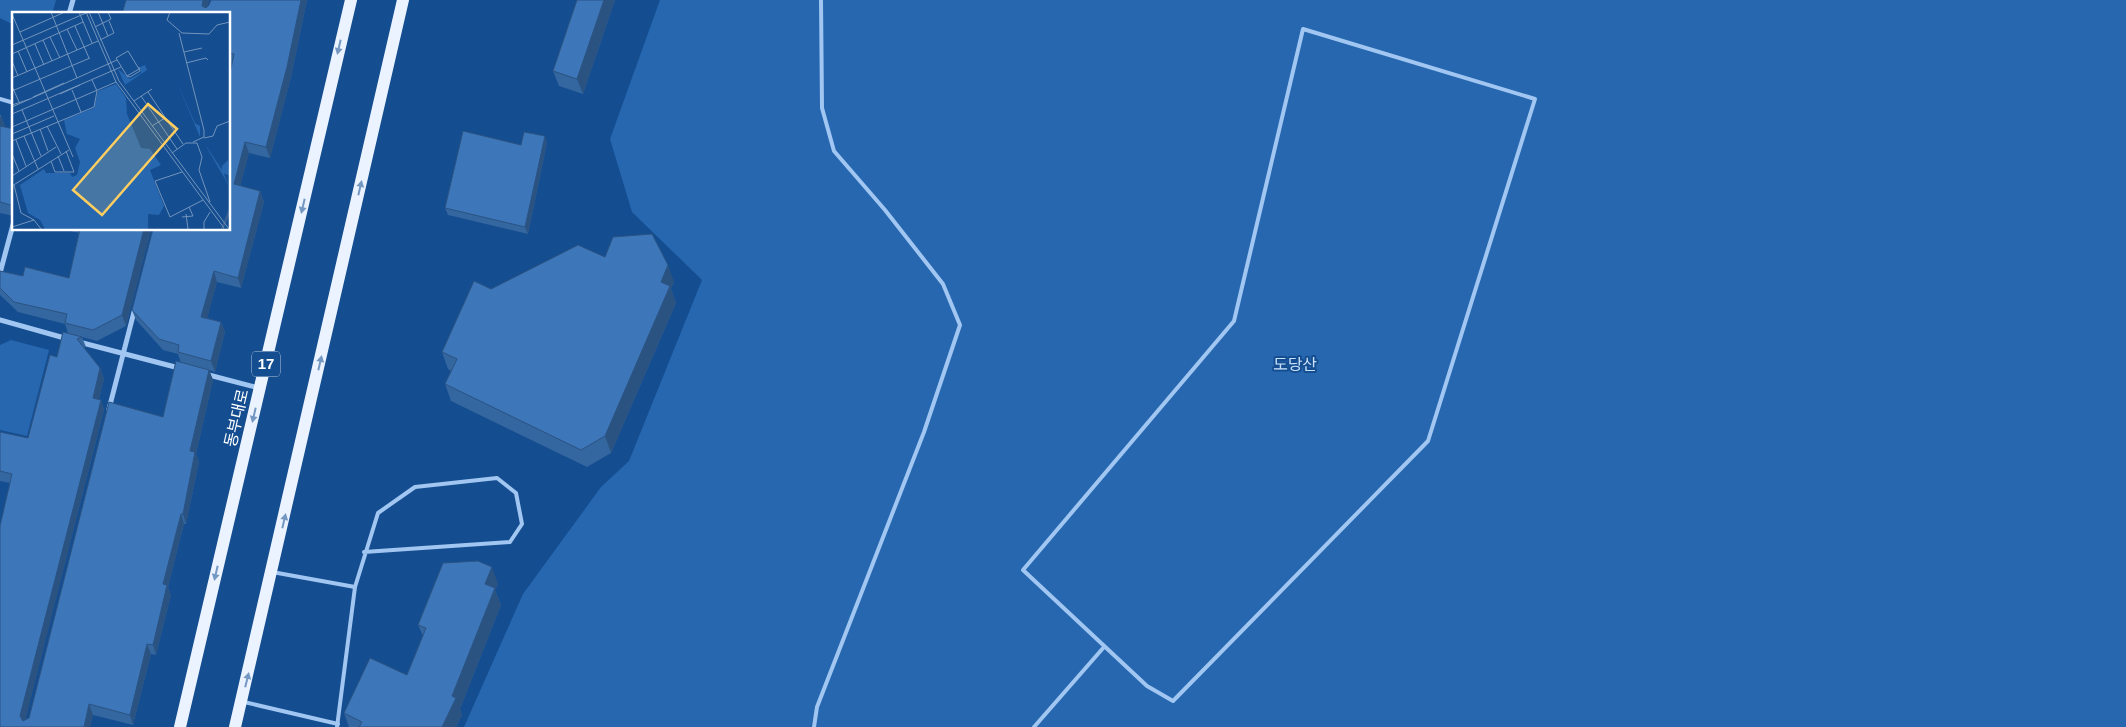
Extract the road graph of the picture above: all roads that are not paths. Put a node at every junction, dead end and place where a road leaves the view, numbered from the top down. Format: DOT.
graph roads {
  1 [pos="351,0"];
  2 [pos="403,0"];
  3 [pos="821,0"];
  4 [pos="12,228"];
  5 [pos="0,273"];
  6 [pos="135,306"];
  7 [pos="0,320"];
  8 [pos="123,354"];
  9 [pos="187,370"];
  10 [pos="196,372"];
  11 [pos="260,388"];
  12 [pos="108,411"];
  13 [pos="364,552"];
  14 [pos="272,572"];
  15 [pos="355,587"];
  16 [pos="1104,647"];
  17 [pos="242,701"];
  18 [pos="338,725"];
  19 [pos="180,727"];
  20 [pos="235,727"];
  21 [pos="814,727"];
  22 [pos="1034,727"];
  1 -- 11 [label="main road, 동부대로 / 17, one-way"];
  14 -- 2 [label="main road, one-way"];
  3 -- 21 [label="lane"];
  4 -- 5 [label="street"];
  6 -- 8 [label="street"];
  7 -- 8 [label="street"];
  8 -- 9 [label="street"];
  8 -- 12 [label="street"];
  10 -- 11 [label="street"];
  11 -- 19 [label="main road, 동부대로 / 17, one-way"];
  13 -- 13 [label="lane"];
  13 -- 15 [label="lane"];
  14 -- 15 [label="lane"];
  17 -- 14 [label="main road, one-way"];
  15 -- 18 [label="lane"];
  16 -- 16 [label="lane"];
  16 -- 22 [label="lane"];
  17 -- 18 [label="lane"];
  17 -- 20 [label="main road"];
}
